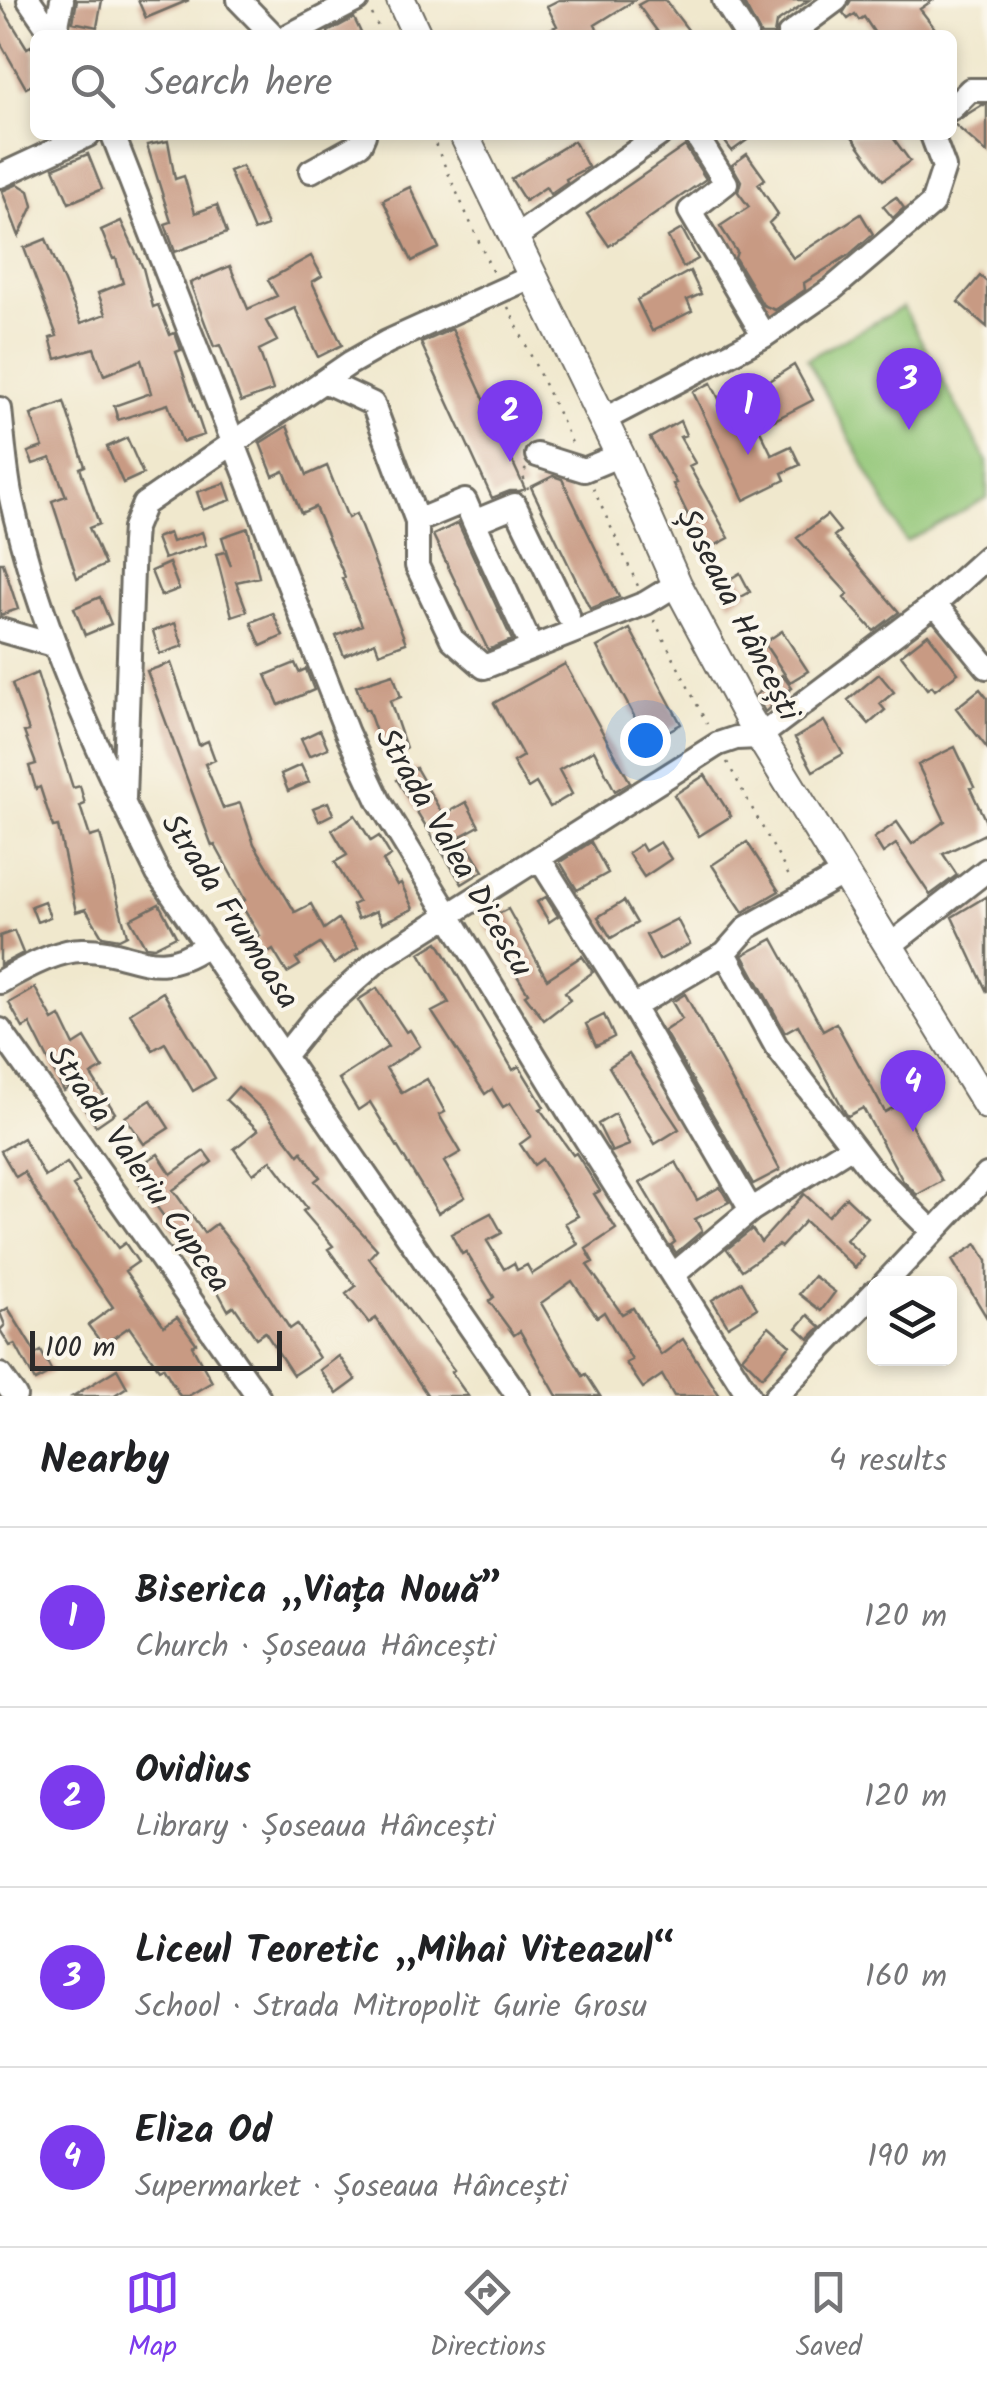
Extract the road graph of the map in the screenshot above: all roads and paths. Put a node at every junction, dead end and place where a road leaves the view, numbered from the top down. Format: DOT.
graph roads {
  1 [pos="29,0"];
  2 [pos="62,0"];
  3 [pos="239,0"];
  4 [pos="356,0"];
  5 [pos="365,0"];
  6 [pos="401,0"];
  7 [pos="724,0"];
  8 [pos="836,0"];
  9 [pos="817,27"];
  10 [pos="319,28"];
  11 [pos="50,30"];
  12 [pos="55,30"];
  13 [pos="269,30"];
  14 [pos="380,30"];
  15 [pos="415,30"];
  16 [pos="743,30"];
  17 [pos="987,90"];
  18 [pos="957,103"];
  19 [pos="77,140"];
  20 [pos="115,140"];
  21 [pos="362,140"];
  22 [pos="432,140"];
  23 [pos="466,140"];
  24 [pos="652,140"];
  25 [pos="699,140"];
  26 [pos="934,140"];
  27 [pos="311,172"];
  28 [pos="0,176"];
  29 [pos="512,239"];
  30 [pos="531,277"];
  31 [pos="501,292"];
  32 [pos="764,336"];
  33 [pos="324,380"];
  34 [pos="0,409"];
  35 [pos="603,420"];
  36 [pos="234,440"];
  37 [pos="537,455"];
  38 [pos="620,455"];
  39 [pos="584,470"];
  40 [pos="514,505"];
  41 [pos="417,521"];
  42 [pos="474,522"];
  43 [pos="987,557"];
  44 [pos="677,584"];
  45 [pos="646,602"];
  46 [pos="936,604"];
  47 [pos="568,615"];
  48 [pos="0,630"];
  49 [pos="526,635"];
  50 [pos="56,646"];
  51 [pos="987,667"];
  52 [pos="759,737"];
  53 [pos="718,744"];
  54 [pos="124,805"];
  55 [pos="539,858"];
  56 [pos="987,870"];
  57 [pos="842,874"];
  58 [pos="800,897"];
  59 [pos="448,914"];
  60 [pos="205,946"];
  61 [pos="888,947"];
  62 [pos="726,953"];
  63 [pos="0,982"];
  64 [pos="633,1007"];
  65 [pos="0,1030"];
  66 [pos="284,1056"];
  67 [pos="987,1105"];
  68 [pos="852,1146"];
  69 [pos="987,1176"];
  70 [pos="750,1210"];
  71 [pos="932,1231"];
  72 [pos="673,1275"];
  73 [pos="891,1276"];
  74 [pos="867,1301"];
  75 [pos="0,1376"];
  76 [pos="14,1396"];
  77 [pos="258,1396"];
  78 [pos="518,1396"];
  79 [pos="749,1396"];
  80 [pos="776,1396"];
  1 -- 11 [label="street"];
  2 -- 12 [label="street"];
  3 -- 13 [label="street"];
  4 -- 10 [label="street"];
  5 -- 14 [label="path"];
  6 -- 15 [label="main road"];
  7 -- 16 [label="street"];
  8 -- 9 [label="street"];
  17 -- 18 [label="street"];
  19 -- 28 [label="street"];
  20 -- 36 [label="street, Strada Valea Dicescu"];
  21 -- 27 [label="street"];
  22 -- 31 [label="path"];
  23 -- 29 [label="main road, Șoseaua Hâncești"];
  24 -- 29 [label="street"];
  25 -- 32 [label="street"];
  26 -- 32 [label="street"];
  29 -- 30 [label="main road, Șoseaua Hâncești"];
  30 -- 31 [label="street"];
  30 -- 35 [label="main road, Șoseaua Hâncești"];
  31 -- 33 [label="street"];
  31 -- 39 [label="path"];
  32 -- 35 [label="street"];
  33 -- 36 [label="street"];
  33 -- 41 [label="street"];
  34 -- 50 [label="street, Strada Frumoasa"];
  35 -- 38 [label="main road, Șoseaua Hâncești"];
  36 -- 54 [label="street"];
  36 -- 59 [label="street, Strada Valea Dicescu"];
  37 -- 39 [label="street"];
  37 -- 40 [label="path"];
  38 -- 39 [label="street"];
  38 -- 44 [label="main road, Șoseaua Hâncești"];
  39 -- 45 [label="path"];
  40 -- 42 [label="street"];
  40 -- 47 [label="street"];
  41 -- 42 [label="street"];
  41 -- 45 [label="street"];
  42 -- 49 [label="street"];
  43 -- 46 [label="street"];
  44 -- 45 [label="street"];
  44 -- 52 [label="main road, Șoseaua Hâncești"];
  45 -- 53 [label="path"];
  46 -- 51 [label="street"];
  46 -- 52 [label="street"];
  48 -- 50 [label="street"];
  50 -- 54 [label="street, Strada Frumoasa"];
  52 -- 53 [label="street"];
  52 -- 57 [label="main road, Șoseaua Hâncești"];
  53 -- 55 [label="street"];
  53 -- 58 [label="path"];
  54 -- 60 [label="street, Strada Frumoasa"];
  55 -- 59 [label="street"];
  55 -- 64 [label="street"];
  56 -- 61 [label="street"];
  57 -- 58 [label="street"];
  57 -- 61 [label="main road, Șoseaua Hâncești"];
  58 -- 62 [label="street"];
  59 -- 66 [label="street"];
  59 -- 72 [label="street, Strada Valea Dicescu"];
  60 -- 63 [label="street"];
  60 -- 66 [label="street, Strada Frumoasa"];
  61 -- 67 [label="main road, Șoseaua Hâncești"];
  62 -- 64 [label="street"];
  62 -- 68 [label="street"];
  64 -- 70 [label="street"];
  65 -- 77 [label="street, Strada Valeriu Cupcea"];
  66 -- 78 [label="street, Strada Frumoasa"];
  68 -- 70 [label="street"];
  68 -- 71 [label="street"];
  69 -- 71 [label="street"];
  70 -- 72 [label="street"];
  71 -- 73 [label="street"];
  72 -- 79 [label="street, Strada Valea Dicescu"];
  74 -- 80 [label="street"];
  75 -- 76 [label="street"];
}
